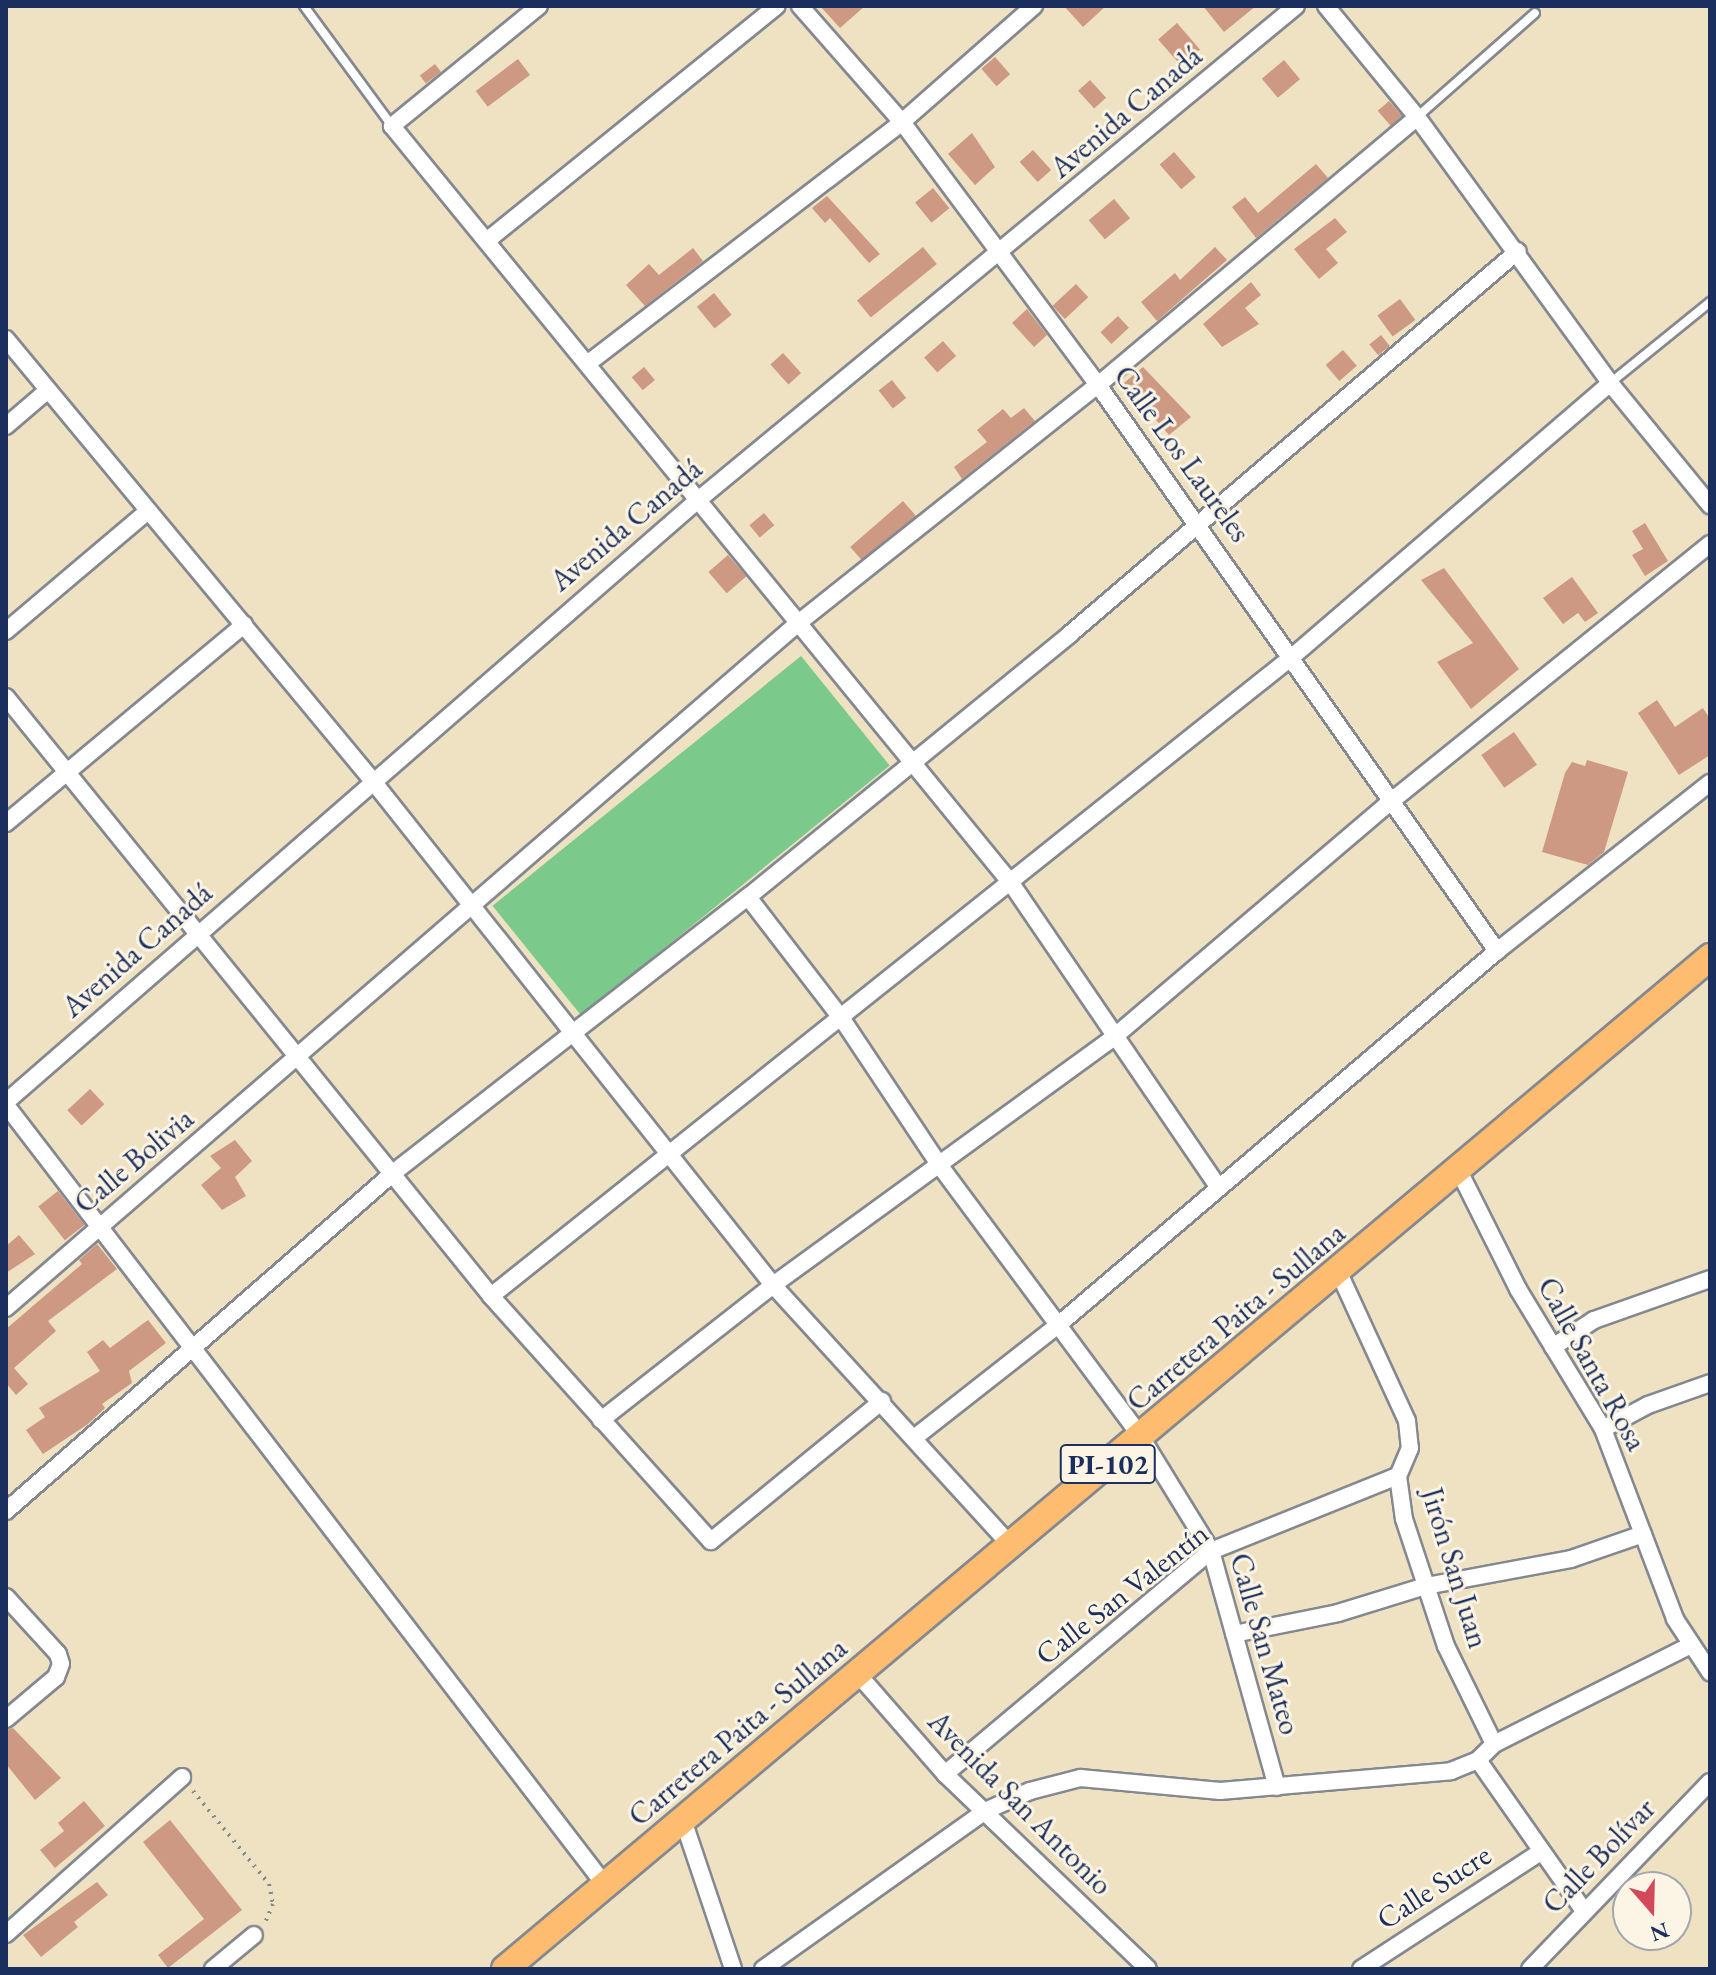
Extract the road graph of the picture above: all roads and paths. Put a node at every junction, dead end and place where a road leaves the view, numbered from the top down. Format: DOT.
graph roads {
  1 [pos="304,6"];
  2 [pos="539,6"];
  3 [pos="777,6"];
  4 [pos="800,6"];
  5 [pos="1034,6"];
  6 [pos="1296,6"];
  7 [pos="1326,6"];
  8 [pos="1535,13"];
  9 [pos="1417,117"];
  10 [pos="902,122"];
  11 [pos="392,126"];
  12 [pos="489,239"];
  13 [pos="1518,251"];
  14 [pos="999,254"];
  15 [pos="1710,302"];
  16 [pos="6,339"];
  17 [pos="587,364"];
  18 [pos="1610,383"];
  19 [pos="1098,385"];
  20 [pos="48,390"];
  21 [pos="6,426"];
  22 [pos="697,501"];
  23 [pos="1710,505"];
  24 [pos="148,511"];
  25 [pos="1200,527"];
  26 [pos="1710,544"];
  27 [pos="797,624"];
  28 [pos="244,625"];
  29 [pos="6,631"];
  30 [pos="1293,656"];
  31 [pos="6,697"];
  32 [pos="911,762"];
  33 [pos="67,772"];
  34 [pos="372,780"];
  35 [pos="1710,783"];
  36 [pos="1394,799"];
  37 [pos="6,823"];
  38 [pos="1011,883"];
  39 [pos="748,897"];
  40 [pos="471,909"];
  41 [pos="199,934"];
  42 [pos="1497,951"];
  43 [pos="1708,965"];
  44 [pos="842,1019"];
  45 [pos="574,1031"];
  46 [pos="1114,1037"];
  47 [pos="299,1057"];
  48 [pos="6,1104"];
  49 [pos="667,1157"];
  50 [pos="940,1166"];
  51 [pos="1459,1171"];
  52 [pos="393,1173"];
  53 [pos="1219,1188"];
  54 [pos="102,1225"];
  55 [pos="1339,1273"];
  56 [pos="1710,1279"];
  57 [pos="773,1285"];
  58 [pos="491,1296"];
  59 [pos="6,1308"];
  60 [pos="1057,1326"];
  61 [pos="192,1345"];
  62 [pos="1553,1347"];
  63 [pos="1710,1383"];
  64 [pos="882,1401"];
  65 [pos="601,1420"];
  66 [pos="1603,1429"];
  67 [pos="1141,1437"];
  68 [pos="914,1438"];
  69 [pos="1398,1476"];
  70 [pos="6,1511"];
  71 [pos="1643,1534"];
  72 [pos="1010,1545"];
  73 [pos="1211,1551"];
  74 [pos="1426,1586"];
  75 [pos="6,1597"];
  76 [pos="1234,1634"];
  77 [pos="1689,1646"];
  78 [pos="1710,1672"];
  79 [pos="857,1673"];
  80 [pos="6,1719"];
  81 [pos="1494,1744"];
  82 [pos="1478,1760"];
  83 [pos="945,1774"];
  84 [pos="182,1777"];
  85 [pos="1710,1782"];
  86 [pos="1277,1787"];
  87 [pos="985,1811"];
  88 [pos="683,1820"];
  89 [pos="1539,1853"];
  90 [pos="605,1885"];
  91 [pos="1584,1911"];
  92 [pos="6,1934"];
  93 [pos="254,1935"];
  94 [pos="1145,1966"];
  95 [pos="1534,1968"];
  96 [pos="213,1969"];
  97 [pos="505,1969"];
  98 [pos="733,1969"];
  99 [pos="763,1969"];
  100 [pos="1126,1969"];
  101 [pos="1361,1969"];
  1 -- 11 [label="lane"];
  2 -- 11 [label="street"];
  3 -- 12 [label="street"];
  4 -- 10 [label="street, Calle Los Laureles"];
  5 -- 10 [label="street"];
  6 -- 14 [label="street, Avenida Canadá"];
  7 -- 9 [label="street"];
  8 -- 9 [label="lane"];
  9 -- 13 [label="street"];
  9 -- 19 [label="street, Calle Bolivia"];
  10 -- 14 [label="street, Calle Los Laureles"];
  10 -- 17 [label="street"];
  11 -- 12 [label="street"];
  12 -- 17 [label="street"];
  13 -- 18 [label="street"];
  13 -- 25 [label="street"];
  14 -- 19 [label="street, Calle Los Laureles"];
  14 -- 22 [label="street, Avenida Canadá"];
  15 -- 18 [label="lane"];
  16 -- 20 [label="street"];
  17 -- 22 [label="street"];
  18 -- 23 [label="street"];
  18 -- 30 [label="street"];
  19 -- 25 [label="street, Calle Los Laureles"];
  19 -- 27 [label="street, Calle Bolivia"];
  20 -- 21 [label="street"];
  20 -- 24 [label="street"];
  22 -- 27 [label="street"];
  22 -- 34 [label="street, Avenida Canadá"];
  24 -- 28 [label="street"];
  24 -- 29 [label="street"];
  25 -- 30 [label="street, Calle Los Laureles"];
  25 -- 32 [label="street"];
  26 -- 36 [label="street"];
  27 -- 32 [label="street"];
  27 -- 40 [label="street, Calle Bolivia"];
  28 -- 33 [label="street"];
  28 -- 34 [label="street"];
  30 -- 36 [label="street, Calle Los Laureles"];
  30 -- 38 [label="street"];
  31 -- 33 [label="street"];
  32 -- 38 [label="street"];
  32 -- 39 [label="street"];
  33 -- 37 [label="street"];
  33 -- 41 [label="street"];
  34 -- 40 [label="street"];
  34 -- 41 [label="street, Avenida Canadá"];
  35 -- 42 [label="street"];
  36 -- 42 [label="street, Calle Los Laureles"];
  36 -- 46 [label="street"];
  38 -- 44 [label="street"];
  38 -- 46 [label="street"];
  39 -- 44 [label="street, Calle San Mateo"];
  39 -- 45 [label="street"];
  40 -- 45 [label="street"];
  40 -- 47 [label="street, Calle Bolivia"];
  41 -- 47 [label="street"];
  41 -- 48 [label="street, Avenida Canadá"];
  42 -- 53 [label="street"];
  43 -- 51 [label="main road, Carretera Paita - Sullana / PI-102"];
  44 -- 49 [label="street"];
  44 -- 50 [label="street, Calle San Mateo"];
  45 -- 49 [label="street"];
  45 -- 52 [label="street"];
  46 -- 50 [label="street"];
  46 -- 53 [label="street"];
  47 -- 52 [label="street"];
  47 -- 54 [label="street, Calle Bolivia"];
  48 -- 54 [label="street"];
  49 -- 57 [label="street"];
  49 -- 58 [label="street"];
  50 -- 57 [label="street"];
  50 -- 60 [label="street, Calle San Mateo"];
  51 -- 55 [label="main road, Carretera Paita - Sullana / PI-102"];
  51 -- 62 [label="street, Calle Santa Rosa"];
  52 -- 58 [label="street"];
  52 -- 61 [label="street"];
  53 -- 60 [label="street"];
  54 -- 59 [label="street, Calle Bolivia"];
  54 -- 61 [label="street"];
  55 -- 67 [label="main road, Carretera Paita - Sullana / PI-102"];
  55 -- 69 [label="street, Jirón San Juan"];
  56 -- 62 [label="street"];
  57 -- 64 [label="street"];
  57 -- 65 [label="street"];
  58 -- 65 [label="street"];
  60 -- 67 [label="street, Calle San Mateo"];
  60 -- 68 [label="street"];
  61 -- 70 [label="street"];
  61 -- 90 [label="street"];
  62 -- 66 [label="street, Calle Santa Rosa"];
  63 -- 66 [label="street"];
  64 -- 65 [label="street"];
  64 -- 68 [label="street"];
  66 -- 71 [label="street, Calle Santa Rosa"];
  67 -- 72 [label="main road, Carretera Paita - Sullana / PI-102"];
  67 -- 73 [label="street, Calle San Mateo"];
  68 -- 72 [label="street"];
  69 -- 73 [label="street, Calle San Valentín"];
  69 -- 74 [label="street, Jirón San Juan"];
  71 -- 74 [label="street"];
  71 -- 77 [label="street, Calle Santa Rosa"];
  72 -- 79 [label="main road, Carretera Paita - Sullana / PI-102"];
  73 -- 76 [label="street, Calle San Mateo"];
  73 -- 83 [label="street, Calle San Valentín"];
  74 -- 76 [label="street"];
  74 -- 81 [label="street, Jirón San Juan"];
  75 -- 80 [label="street"];
  76 -- 86 [label="street, Calle San Mateo"];
  77 -- 78 [label="street, Calle Santa Rosa"];
  77 -- 81 [label="street"];
  79 -- 83 [label="street, Avenida San Antonio"];
  79 -- 88 [label="main road, Carretera Paita - Sullana / PI-102"];
  81 -- 82 [label="street"];
  82 -- 86 [label="street"];
  82 -- 89 [label="street"];
  83 -- 87 [label="street, Avenida San Antonio"];
  84 -- 92 [label="street"];
  84 -- 93 [label="path"];
  85 -- 91 [label="street, Calle Bolívar"];
  86 -- 87 [label="street"];
  87 -- 94 [label="street, Avenida San Antonio"];
  87 -- 99 [label="street"];
  88 -- 90 [label="main road, Carretera Paita - Sullana / PI-102"];
  88 -- 98 [label="street"];
  89 -- 91 [label="street"];
  89 -- 101 [label="street, Calle Sucre"];
  90 -- 97 [label="main road, Carretera Paita - Sullana / PI-102"];
  91 -- 95 [label="street, Calle Bolívar"];
  93 -- 96 [label="street"];
  94 -- 100 [label="street"];
}
